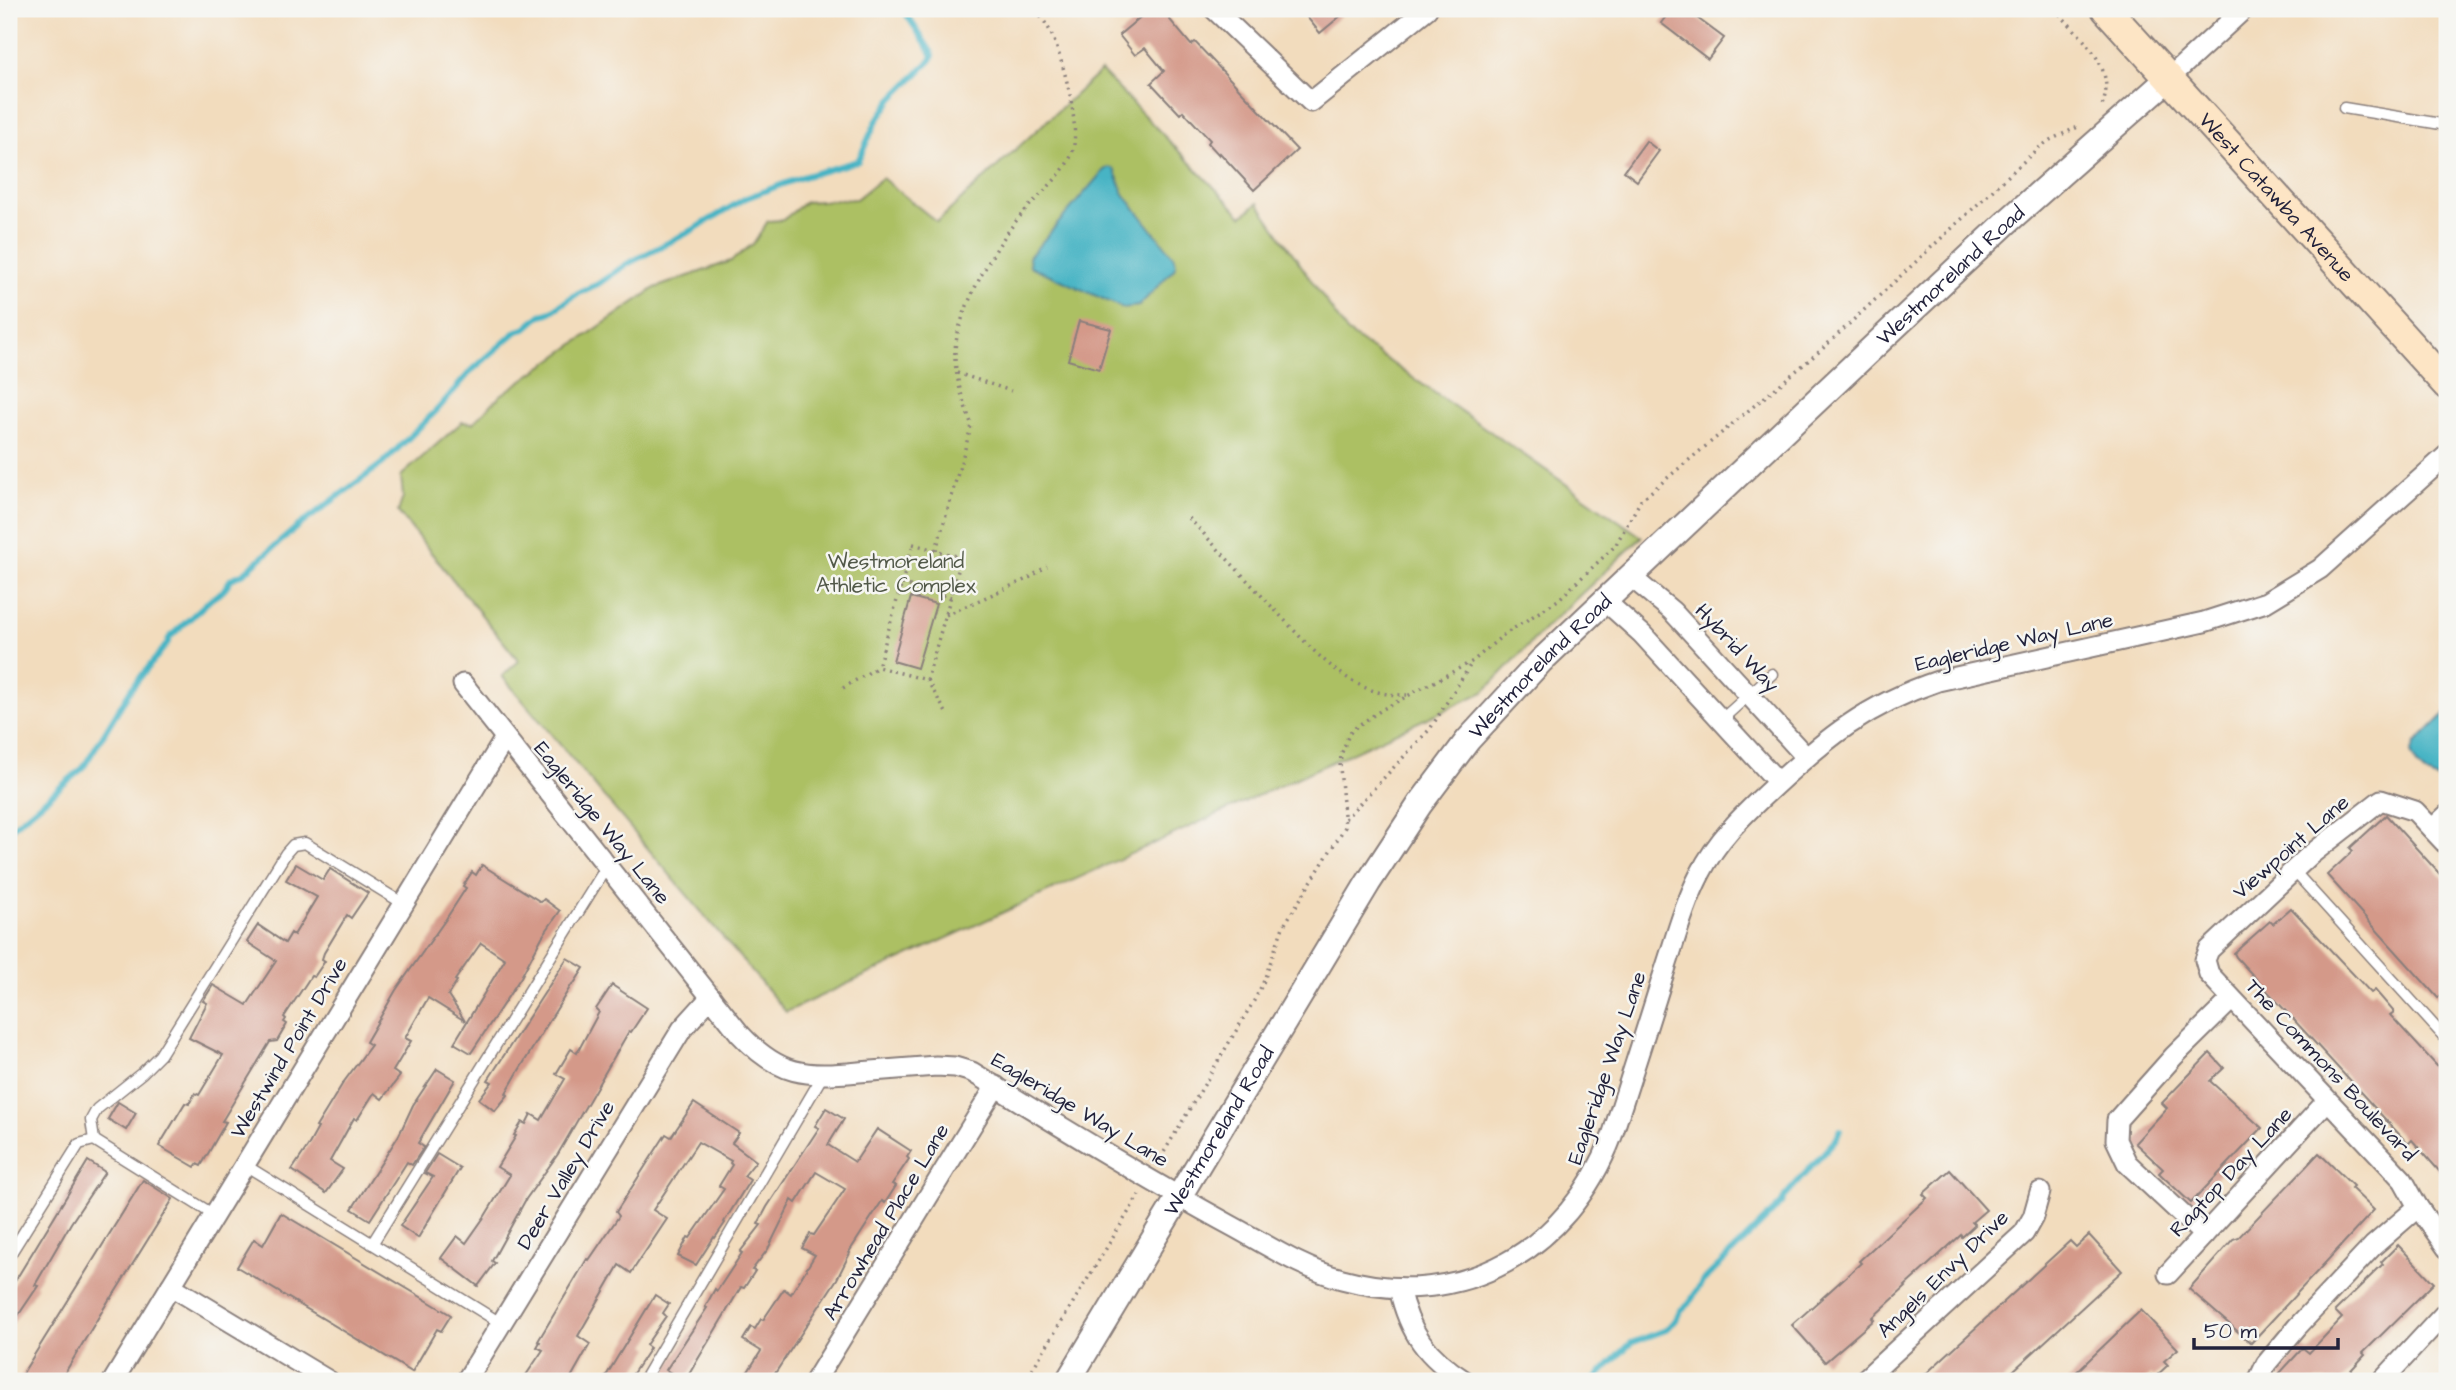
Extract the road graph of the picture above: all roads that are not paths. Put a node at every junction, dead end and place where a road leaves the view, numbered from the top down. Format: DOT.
graph roads {
  1 [pos="1214,9"];
  2 [pos="1427,9"];
  3 [pos="2106,9"];
  4 [pos="2244,9"];
  5 [pos="2169,79"];
  6 [pos="2344,108"];
  7 [pos="2447,125"];
  8 [pos="2447,385"];
  9 [pos="2447,455"];
  10 [pos="1630,576"];
  11 [pos="1604,600"];
  12 [pos="1772,674"];
  13 [pos="463,684"];
  14 [pos="1748,694"];
  15 [pos="1721,720"];
  16 [pos="505,738"];
  17 [pos="1806,757"];
  18 [pos="1778,782"];
  19 [pos="2447,815"];
  20 [pos="2432,829"];
  21 [pos="2447,845"];
  22 [pos="607,866"];
  23 [pos="2294,871"];
  24 [pos="404,904"];
  25 [pos="2206,960"];
  26 [pos="711,997"];
  27 [pos="2232,999"];
  28 [pos="2447,1040"];
  29 [pos="823,1075"];
  30 [pos="996,1086"];
  31 [pos="2328,1101"];
  32 [pos="93,1140"];
  33 [pos="245,1165"];
  34 [pos="2040,1192"];
  35 [pos="1179,1197"];
  36 [pos="2418,1207"];
  37 [pos="214,1215"];
  38 [pos="2204,1235"];
  39 [pos="373,1244"];
  40 [pos="2447,1248"];
  41 [pos="10,1253"];
  42 [pos="2168,1274"];
  43 [pos="171,1286"];
  44 [pos="1399,1288"];
  45 [pos="2447,1311"];
  46 [pos="502,1324"];
  47 [pos="113,1381"];
  48 [pos="329,1381"];
  49 [pos="467,1381"];
  50 [pos="643,1381"];
  51 [pos="815,1381"];
  52 [pos="1068,1381"];
  53 [pos="1465,1381"];
  54 [pos="1863,1381"];
  55 [pos="2258,1381"];
  56 [pos="2382,1381"];
  1 -- 2 [label="street"];
  3 -- 5 [label="main road, West Catawba Avenue"];
  4 -- 5 [label="street"];
  5 -- 8 [label="main road, West Catawba Avenue"];
  5 -- 10 [label="street, Westmoreland Road"];
  6 -- 7 [label="lane"];
  9 -- 17 [label="street, Eagleridge Way Lane"];
  10 -- 11 [label="street, Westmoreland Road"];
  10 -- 14 [label="street, Hybrid Way"];
  11 -- 15 [label="street"];
  11 -- 35 [label="street, Westmoreland Road"];
  12 -- 14 [label="lane"];
  13 -- 16 [label="street, Eagleridge Way Lane"];
  14 -- 15 [label="lane"];
  14 -- 17 [label="street, Hybrid Way"];
  15 -- 18 [label="street"];
  16 -- 22 [label="street, Eagleridge Way Lane"];
  16 -- 24 [label="street, Westwind Point Drive"];
  17 -- 18 [label="street, Eagleridge Way Lane"];
  18 -- 44 [label="street, Eagleridge Way Lane"];
  19 -- 20 [label="street"];
  20 -- 21 [label="street, Viewpoint Lane"];
  20 -- 23 [label="street, Viewpoint Lane"];
  22 -- 26 [label="street, Eagleridge Way Lane"];
  22 -- 39 [label="lane"];
  23 -- 25 [label="street, Viewpoint Lane"];
  23 -- 28 [label="lane"];
  24 -- 32 [label="lane"];
  24 -- 33 [label="street, Westwind Point Drive"];
  25 -- 27 [label="street, The Commons Boulevard"];
  26 -- 29 [label="street, Eagleridge Way Lane"];
  26 -- 46 [label="street, Deer Valley Drive"];
  27 -- 31 [label="street, The Commons Boulevard"];
  27 -- 38 [label="street"];
  29 -- 30 [label="street, Eagleridge Way Lane"];
  29 -- 50 [label="lane"];
  30 -- 35 [label="street, Eagleridge Way Lane"];
  30 -- 51 [label="street, Arrowhead Place Lane"];
  31 -- 36 [label="street, The Commons Boulevard"];
  31 -- 38 [label="street, Ragtop Day Lane"];
  32 -- 37 [label="lane"];
  32 -- 41 [label="lane"];
  33 -- 37 [label="street, Westwind Point Drive"];
  33 -- 39 [label="lane"];
  34 -- 54 [label="street, Angels Envy Drive"];
  35 -- 44 [label="street, Eagleridge Way Lane"];
  35 -- 52 [label="street, Westmoreland Road"];
  36 -- 40 [label="street, The Commons Boulevard"];
  36 -- 55 [label="street"];
  37 -- 43 [label="street, Westwind Point Drive"];
  38 -- 42 [label="street, Ragtop Day Lane"];
  39 -- 46 [label="lane"];
  43 -- 47 [label="street, Westwind Point Drive"];
  43 -- 48 [label="street"];
  44 -- 53 [label="street"];
  45 -- 56 [label="street"];
  46 -- 49 [label="street, Deer Valley Drive"];
}
